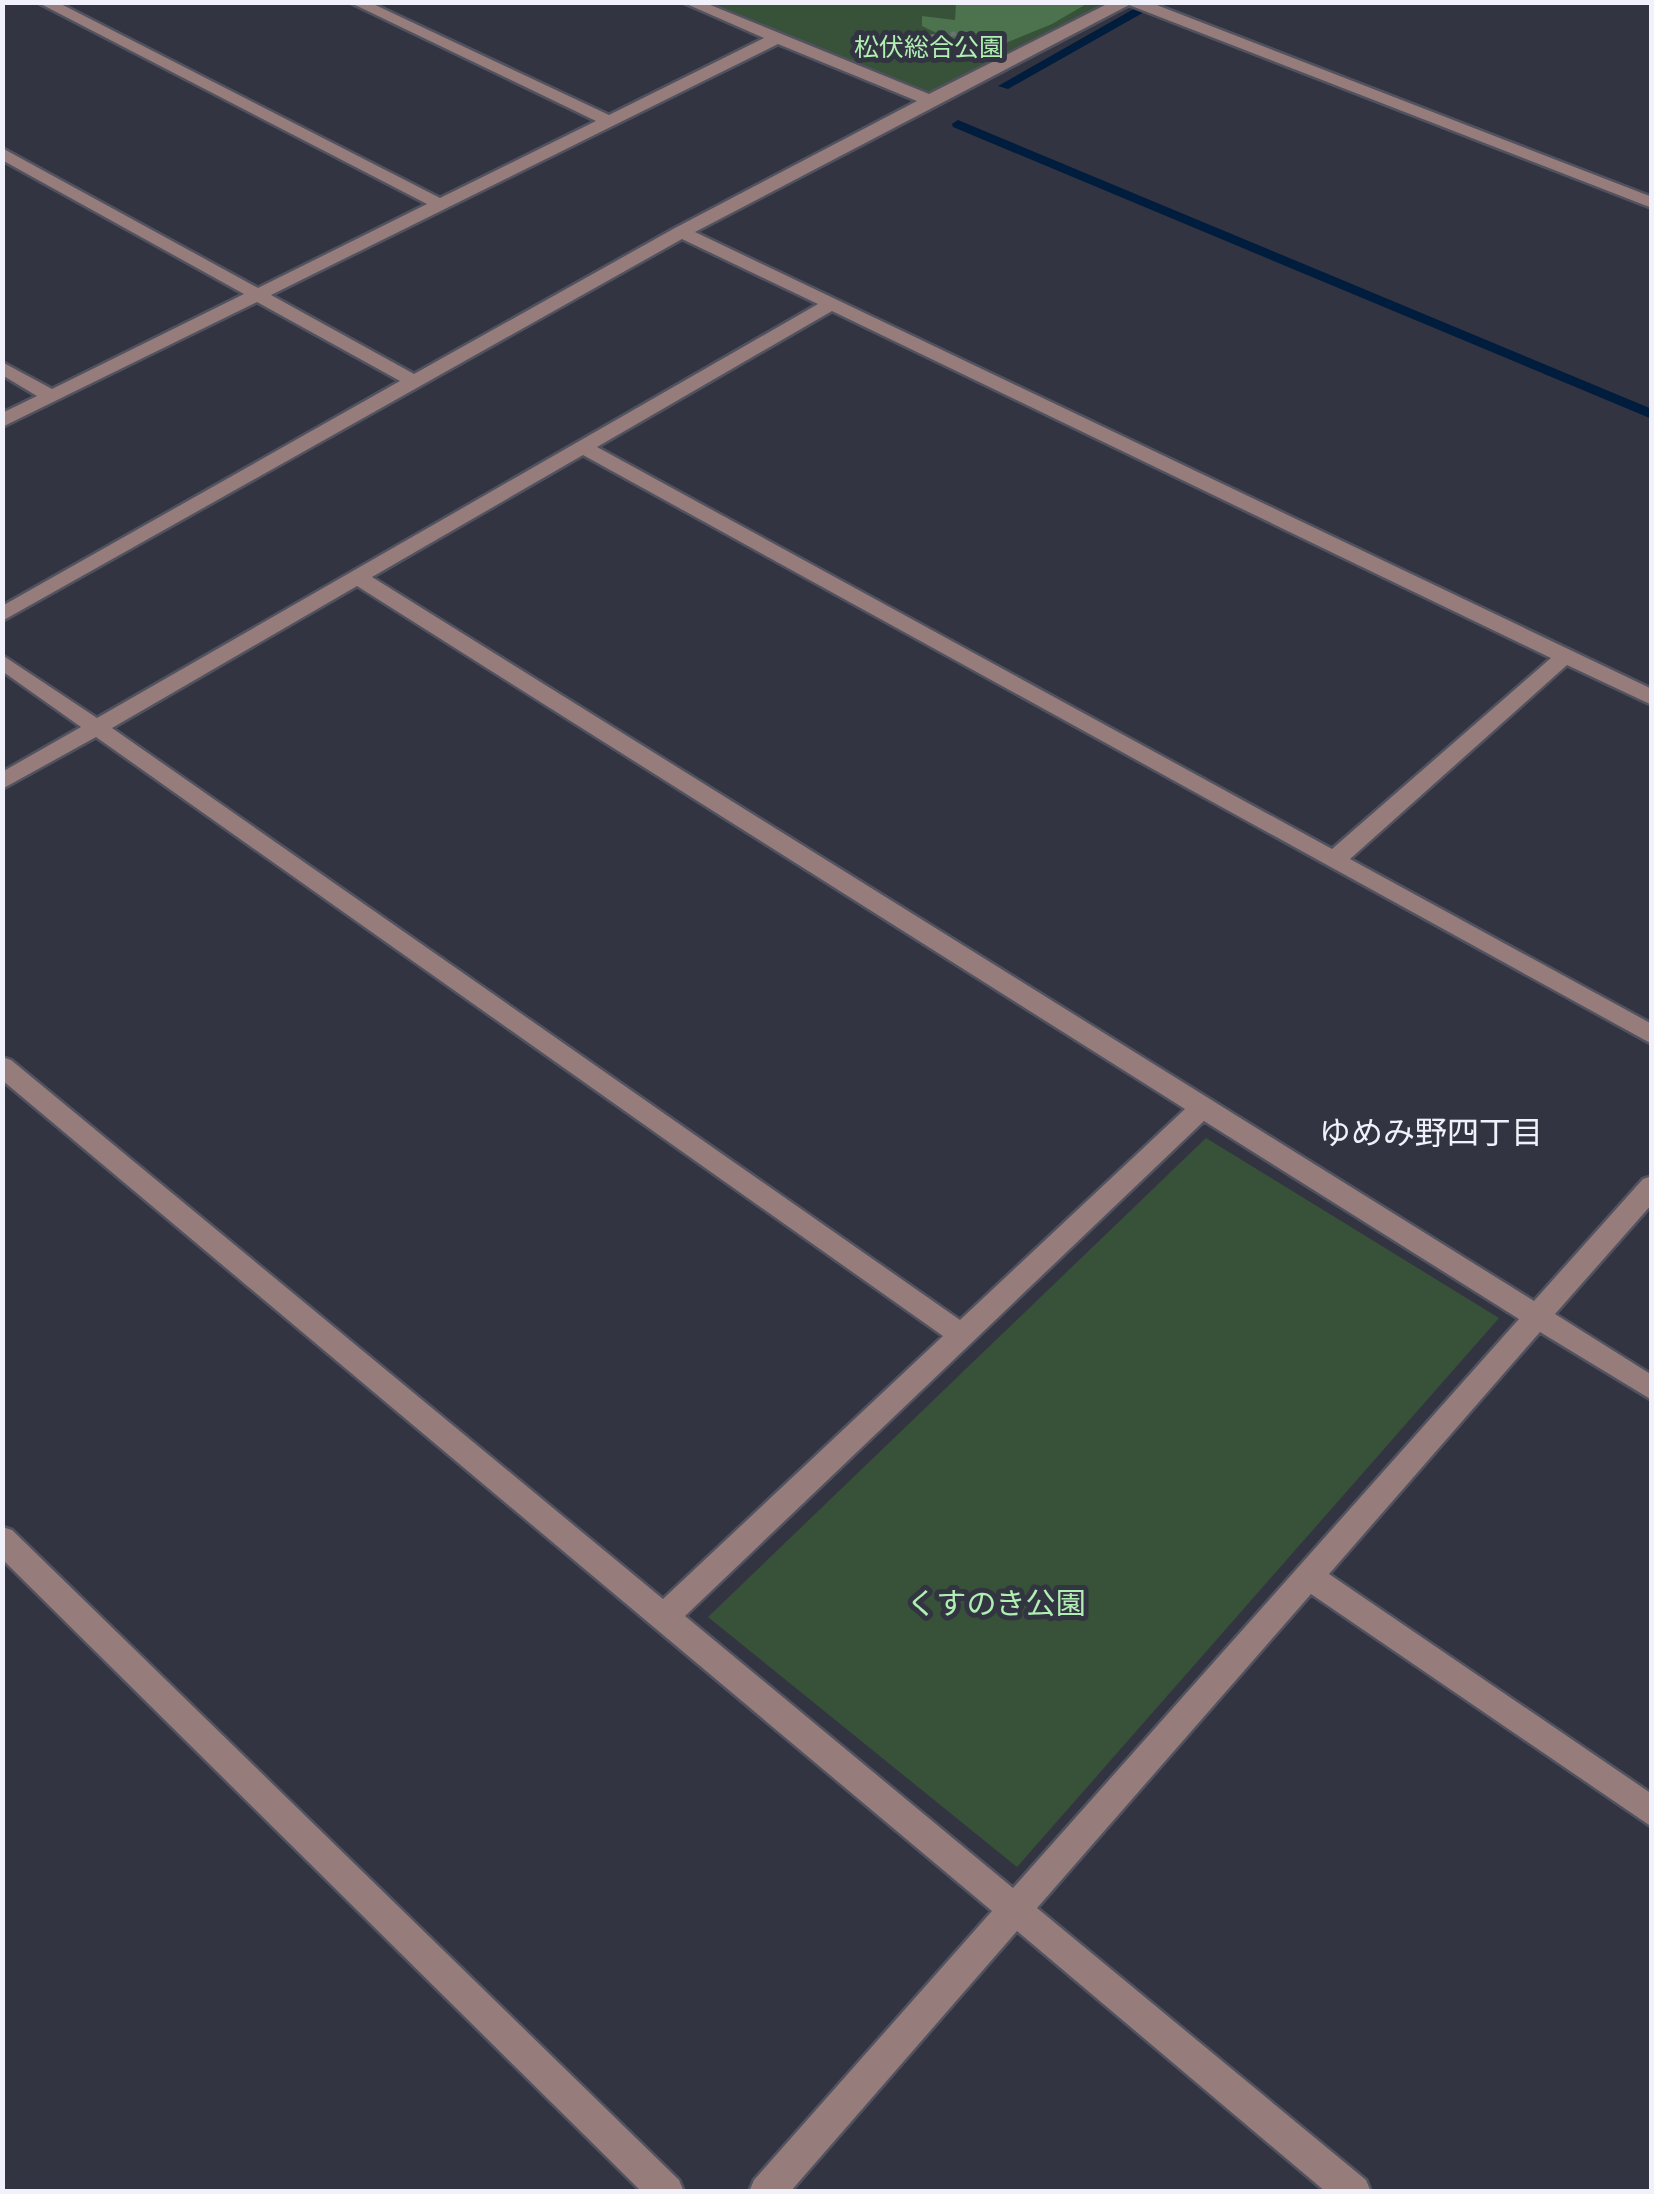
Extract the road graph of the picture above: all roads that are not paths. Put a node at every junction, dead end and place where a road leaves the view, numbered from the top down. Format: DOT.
graph roads {
  1 [pos="44,2"];
  2 [pos="356,2"];
  3 [pos="689,2"];
  4 [pos="1124,2"];
  5 [pos="1134,2"];
  6 [pos="777,38"];
  7 [pos="929,100"];
  8 [pos="607,120"];
  9 [pos="2,154"];
  10 [pos="1652,203"];
  11 [pos="438,204"];
  12 [pos="682,232"];
  13 [pos="258,295"];
  14 [pos="831,304"];
  15 [pos="2,367"];
  16 [pos="415,382"];
  17 [pos="51,396"];
  18 [pos="2,421"];
  19 [pos="582,447"];
  20 [pos="357,577"];
  21 [pos="2,615"];
  22 [pos="1564,656"];
  23 [pos="2,661"];
  24 [pos="1652,698"];
  25 [pos="98,727"];
  26 [pos="2,782"];
  27 [pos="1334,860"];
  28 [pos="1652,1034"];
  29 [pos="2,1066"];
  30 [pos="1203,1107"];
  31 [pos="1652,1186"];
  32 [pos="1537,1316"];
  33 [pos="964,1337"];
  34 [pos="1652,1389"];
  35 [pos="2,1539"];
  36 [pos="1308,1576"];
  37 [pos="664,1618"];
  38 [pos="1652,1812"];
  39 [pos="1015,1909"];
  40 [pos="667,2192"];
  41 [pos="766,2192"];
  42 [pos="1354,2192"];
  1 -- 11 [label="street"];
  2 -- 8 [label="street"];
  3 -- 6 [label="street"];
  4 -- 7 [label="street"];
  5 -- 10 [label="street"];
  6 -- 7 [label="street"];
  6 -- 8 [label="street"];
  7 -- 12 [label="street"];
  8 -- 11 [label="street"];
  9 -- 13 [label="street"];
  11 -- 13 [label="street"];
  12 -- 14 [label="street"];
  12 -- 16 [label="street"];
  13 -- 16 [label="street"];
  13 -- 17 [label="street"];
  14 -- 19 [label="street"];
  14 -- 22 [label="street"];
  15 -- 17 [label="street"];
  16 -- 21 [label="street"];
  17 -- 18 [label="street"];
  19 -- 20 [label="street"];
  19 -- 27 [label="street"];
  20 -- 25 [label="street"];
  20 -- 30 [label="street"];
  22 -- 24 [label="street"];
  22 -- 27 [label="street"];
  23 -- 25 [label="street"];
  25 -- 26 [label="street"];
  25 -- 33 [label="street"];
  27 -- 28 [label="street"];
  29 -- 37 [label="street"];
  30 -- 32 [label="street"];
  30 -- 33 [label="street"];
  31 -- 32 [label="street"];
  32 -- 34 [label="street"];
  32 -- 36 [label="street"];
  33 -- 37 [label="street"];
  35 -- 40 [label="street"];
  36 -- 38 [label="street"];
  36 -- 39 [label="street"];
  37 -- 39 [label="street"];
  39 -- 41 [label="street"];
  39 -- 42 [label="street"];
}
